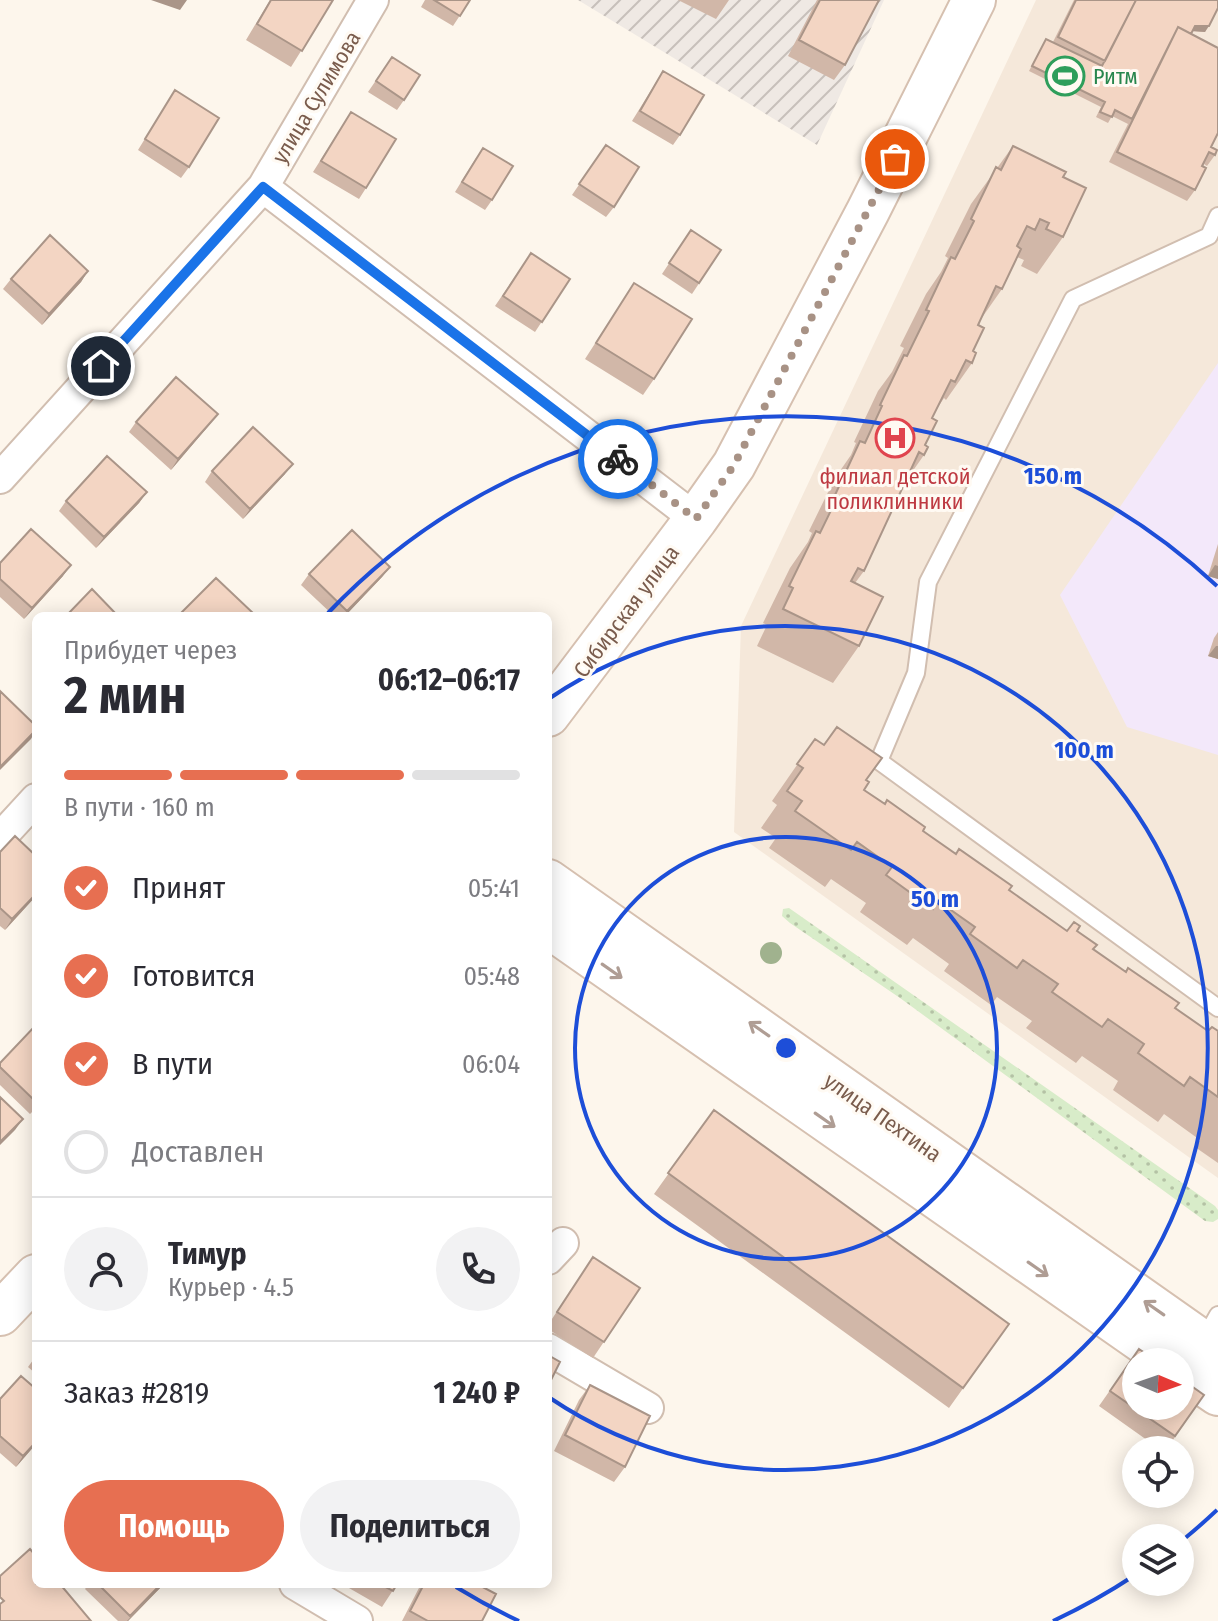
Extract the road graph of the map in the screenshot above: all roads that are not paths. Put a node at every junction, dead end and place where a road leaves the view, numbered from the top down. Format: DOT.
graph roads {
  1 [pos="373,0"];
  2 [pos="974,0"];
  3 [pos="263,187"];
  4 [pos="1218,216"];
  5 [pos="0,478"];
  6 [pos="696,519"];
  7 [pos="552,710"];
  8 [pos="32,803"];
  9 [pos="0,838"];
  10 [pos="552,884"];
  11 [pos="552,929"];
  12 [pos="1218,1008"];
  13 [pos="32,1280"];
  14 [pos="0,1314"];
  15 [pos="552,1351"];
  16 [pos="1195,1353"];
  17 [pos="1218,1394"];
  18 [pos="648,1408"];
  19 [pos="302,1588"];
  20 [pos="357,1621"];
  1 -- 3 [label="street, улица Сулимова"];
  2 -- 6 [label="street, Сибирская улица"];
  3 -- 5 [label="street, улица Сулимова"];
  3 -- 6 [label="street"];
  4 -- 12 [label="lane"];
  6 -- 7 [label="street, Сибирская улица"];
  8 -- 9 [label="street"];
  16 -- 10 [label="street, улица Пехтина, one-way"];
  11 -- 16 [label="street, улица Пехтина, one-way"];
  13 -- 14 [label="street"];
  15 -- 18 [label="street"];
  16 -- 17 [label="street, улица Пехтина"];
  19 -- 20 [label="street"];
}
